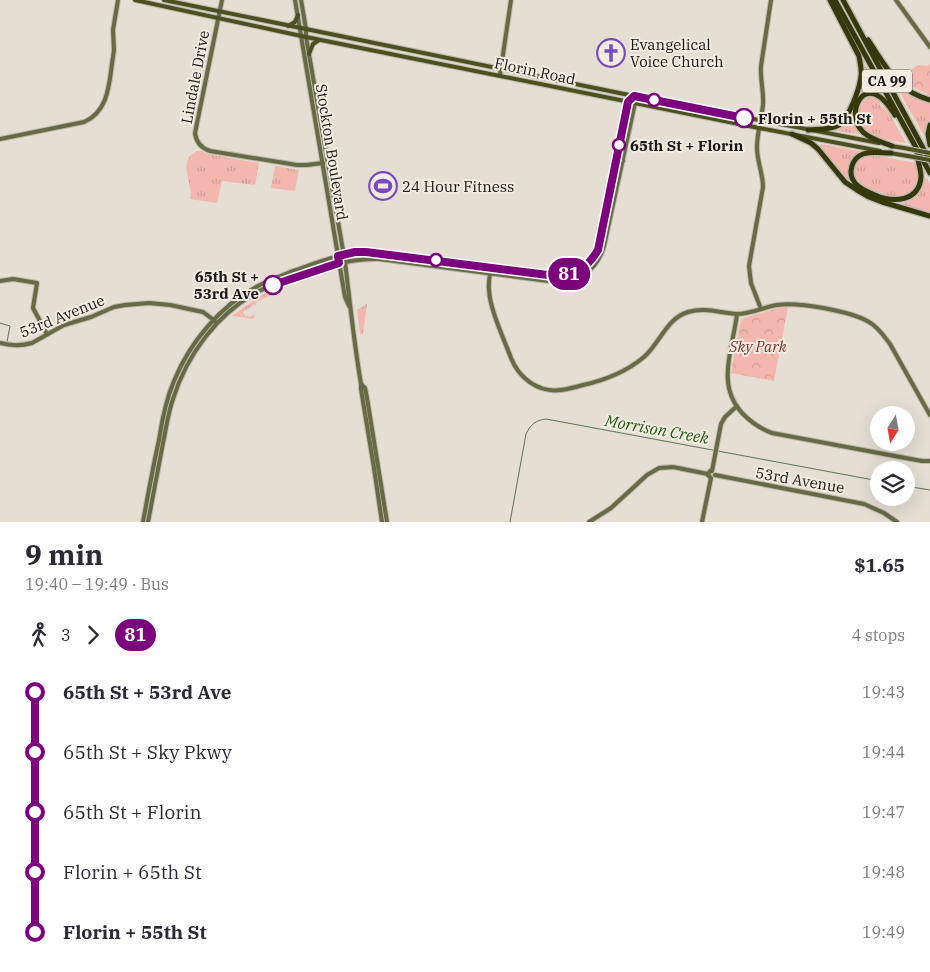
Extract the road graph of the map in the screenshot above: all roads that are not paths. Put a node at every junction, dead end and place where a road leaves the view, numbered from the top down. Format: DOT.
graph roads {
  1 [pos="118,0"];
  2 [pos="135,0"];
  3 [pos="164,0"];
  4 [pos="222,0"];
  5 [pos="295,0"];
  6 [pos="302,0"];
  7 [pos="511,0"];
  8 [pos="771,0"];
  9 [pos="830,0"];
  10 [pos="835,0"];
  11 [pos="843,0"];
  12 [pos="896,0"];
  13 [pos="219,11"];
  14 [pos="298,15"];
  15 [pos="218,17"];
  16 [pos="854,19"];
  17 [pos="288,26"];
  18 [pos="300,29"];
  19 [pos="306,29"];
  20 [pos="304,36"];
  21 [pos="320,40"];
  22 [pos="930,47"];
  23 [pos="309,54"];
  24 [pos="501,69"];
  25 [pos="500,75"];
  26 [pos="634,96"];
  27 [pos="930,100"];
  28 [pos="628,102"];
  29 [pos="635,103"];
  30 [pos="760,121"];
  31 [pos="930,125"];
  32 [pos="904,126"];
  33 [pos="759,128"];
  34 [pos="808,130"];
  35 [pos="792,134"];
  36 [pos="0,139"];
  37 [pos="620,140"];
  38 [pos="914,144"];
  39 [pos="930,145"];
  40 [pos="892,146"];
  41 [pos="891,153"];
  42 [pos="930,153"];
  43 [pos="617,157"];
  44 [pos="623,161"];
  45 [pos="930,161"];
  46 [pos="328,162"];
  47 [pos="323,164"];
  48 [pos="930,173"];
  49 [pos="619,180"];
  50 [pos="609,196"];
  51 [pos="607,204"];
  52 [pos="613,205"];
  53 [pos="611,215"];
  54 [pos="930,216"];
  55 [pos="343,255"];
  56 [pos="338,256"];
  57 [pos="412,257"];
  58 [pos="389,260"];
  59 [pos="437,260"];
  60 [pos="345,262"];
  61 [pos="339,263"];
  62 [pos="416,263"];
  63 [pos="491,267"];
  64 [pos="303,268"];
  65 [pos="490,274"];
  66 [pos="0,281"];
  67 [pos="273,285"];
  68 [pos="257,287"];
  69 [pos="242,302"];
  70 [pos="350,308"];
  71 [pos="761,309"];
  72 [pos="737,314"];
  73 [pos="214,320"];
  74 [pos="218,323"];
  75 [pos="47,334"];
  76 [pos="2,344"];
  77 [pos="362,384"];
  78 [pos="736,406"];
  79 [pos="930,415"];
  80 [pos="368,429"];
  81 [pos="376,453"];
  82 [pos="930,461"];
  83 [pos="711,474"];
  84 [pos="382,502"];
  85 [pos="143,522"];
  86 [pos="148,522"];
  87 [pos="382,522"];
  88 [pos="387,522"];
  89 [pos="589,522"];
  90 [pos="702,522"];
  91 [pos="897,522"];
  1 -- 36 [label="main road"];
  2 -- 15 [label="main road, Florin Road"];
  3 -- 13 [label="main road, Florin Road"];
  4 -- 13 [label="main road, Lindale Drive"];
  5 -- 14 [label="main road, Stockton Boulevard"];
  6 -- 19 [label="main road, Stockton Boulevard"];
  7 -- 24 [label="main road"];
  8 -- 30 [label="main road"];
  9 -- 34 [label="highway"];
  10 -- 32 [label="highway, CA 99"];
  11 -- 16 [label="highway, CA 99"];
  12 -- 22 [label="main road"];
  13 -- 15 [label="main road, Lindale Drive"];
  13 -- 17 [label="main road, Florin Road"];
  14 -- 17 [label="main road"];
  14 -- 18 [label="main road, Stockton Boulevard"];
  15 -- 20 [label="main road, Florin Road"];
  15 -- 47 [label="main road, Lindale Drive"];
  16 -- 27 [label="highway"];
  16 -- 45 [label="highway, CA 99"];
  17 -- 18 [label="main road, Florin Road"];
  18 -- 19 [label="main road, Florin Road"];
  18 -- 20 [label="main road, Stockton Boulevard"];
  19 -- 20 [label="main road, Stockton Boulevard"];
  19 -- 24 [label="main road, Florin Road"];
  20 -- 21 [label="main road, Florin Road"];
  20 -- 23 [label="main road, Stockton Boulevard"];
  20 -- 47 [label="main road, Stockton Boulevard"];
  21 -- 23 [label="main road"];
  21 -- 25 [label="main road, Florin Road"];
  23 -- 46 [label="main road, Stockton Boulevard"];
  24 -- 25 [label="main road"];
  24 -- 26 [label="main road, Florin Road"];
  25 -- 28 [label="main road, Florin Road"];
  26 -- 28 [label="main road"];
  26 -- 29 [label="main road"];
  26 -- 30 [label="main road, Florin Road"];
  28 -- 29 [label="main road, Florin Road"];
  28 -- 37 [label="main road"];
  29 -- 33 [label="main road, Florin Road"];
  29 -- 44 [label="main road"];
  30 -- 33 [label="main road"];
  30 -- 34 [label="main road, Florin Road"];
  31 -- 39 [label="highway"];
  32 -- 38 [label="highway, CA 99"];
  32 -- 40 [label="highway"];
  33 -- 35 [label="main road, Florin Road"];
  33 -- 71 [label="main road"];
  34 -- 40 [label="main road, Florin Road"];
  35 -- 41 [label="main road, Florin Road"];
  35 -- 54 [label="highway"];
  37 -- 43 [label="main road"];
  37 -- 44 [label="main road"];
  38 -- 41 [label="highway"];
  38 -- 48 [label="highway, CA 99"];
  40 -- 42 [label="main road, Florin Road, bridge"];
  41 -- 45 [label="main road, Florin Road, bridge"];
  43 -- 49 [label="main road"];
  43 -- 50 [label="main road"];
  44 -- 49 [label="main road"];
  46 -- 47 [label="main road, Lindale Drive"];
  46 -- 55 [label="main road, Stockton Boulevard"];
  47 -- 56 [label="main road, Stockton Boulevard"];
  49 -- 52 [label="main road"];
  50 -- 51 [label="main road"];
  50 -- 52 [label="main road"];
  51 -- 53 [label="main road"];
  51 -- 63 [label="main road"];
  52 -- 53 [label="main road"];
  53 -- 65 [label="main road"];
  55 -- 56 [label="main road"];
  55 -- 57 [label="main road"];
  55 -- 60 [label="main road, Stockton Boulevard"];
  56 -- 61 [label="main road, Stockton Boulevard"];
  56 -- 64 [label="main road"];
  57 -- 58 [label="main road"];
  57 -- 59 [label="main road"];
  58 -- 60 [label="main road"];
  58 -- 62 [label="main road"];
  59 -- 62 [label="main road"];
  59 -- 63 [label="main road"];
  60 -- 61 [label="main road"];
  60 -- 70 [label="main road, Stockton Boulevard"];
  61 -- 67 [label="main road"];
  61 -- 70 [label="main road, Stockton Boulevard"];
  62 -- 65 [label="main road"];
  63 -- 65 [label="main road"];
  64 -- 67 [label="main road"];
  64 -- 68 [label="main road"];
  65 -- 72 [label="main road"];
  66 -- 75 [label="main road"];
  67 -- 69 [label="main road"];
  68 -- 69 [label="main road"];
  68 -- 73 [label="main road"];
  69 -- 74 [label="main road"];
  70 -- 77 [label="main road, Stockton Boulevard"];
  71 -- 72 [label="main road"];
  71 -- 79 [label="main road"];
  72 -- 78 [label="main road"];
  73 -- 74 [label="main road, 53rd Avenue"];
  73 -- 75 [label="main road, 53rd Avenue"];
  73 -- 85 [label="main road"];
  74 -- 86 [label="main road"];
  75 -- 76 [label="main road, 53rd Avenue"];
  77 -- 80 [label="main road, Stockton Boulevard"];
  77 -- 81 [label="main road, Stockton Boulevard"];
  78 -- 82 [label="main road"];
  78 -- 83 [label="main road"];
  80 -- 81 [label="main road"];
  80 -- 84 [label="main road, Stockton Boulevard"];
  81 -- 84 [label="main road, Stockton Boulevard"];
  83 -- 89 [label="main road, 53rd Avenue"];
  83 -- 90 [label="main road"];
  83 -- 91 [label="main road, 53rd Avenue"];
  84 -- 87 [label="main road, Stockton Boulevard"];
  84 -- 88 [label="main road, Stockton Boulevard"];
}
